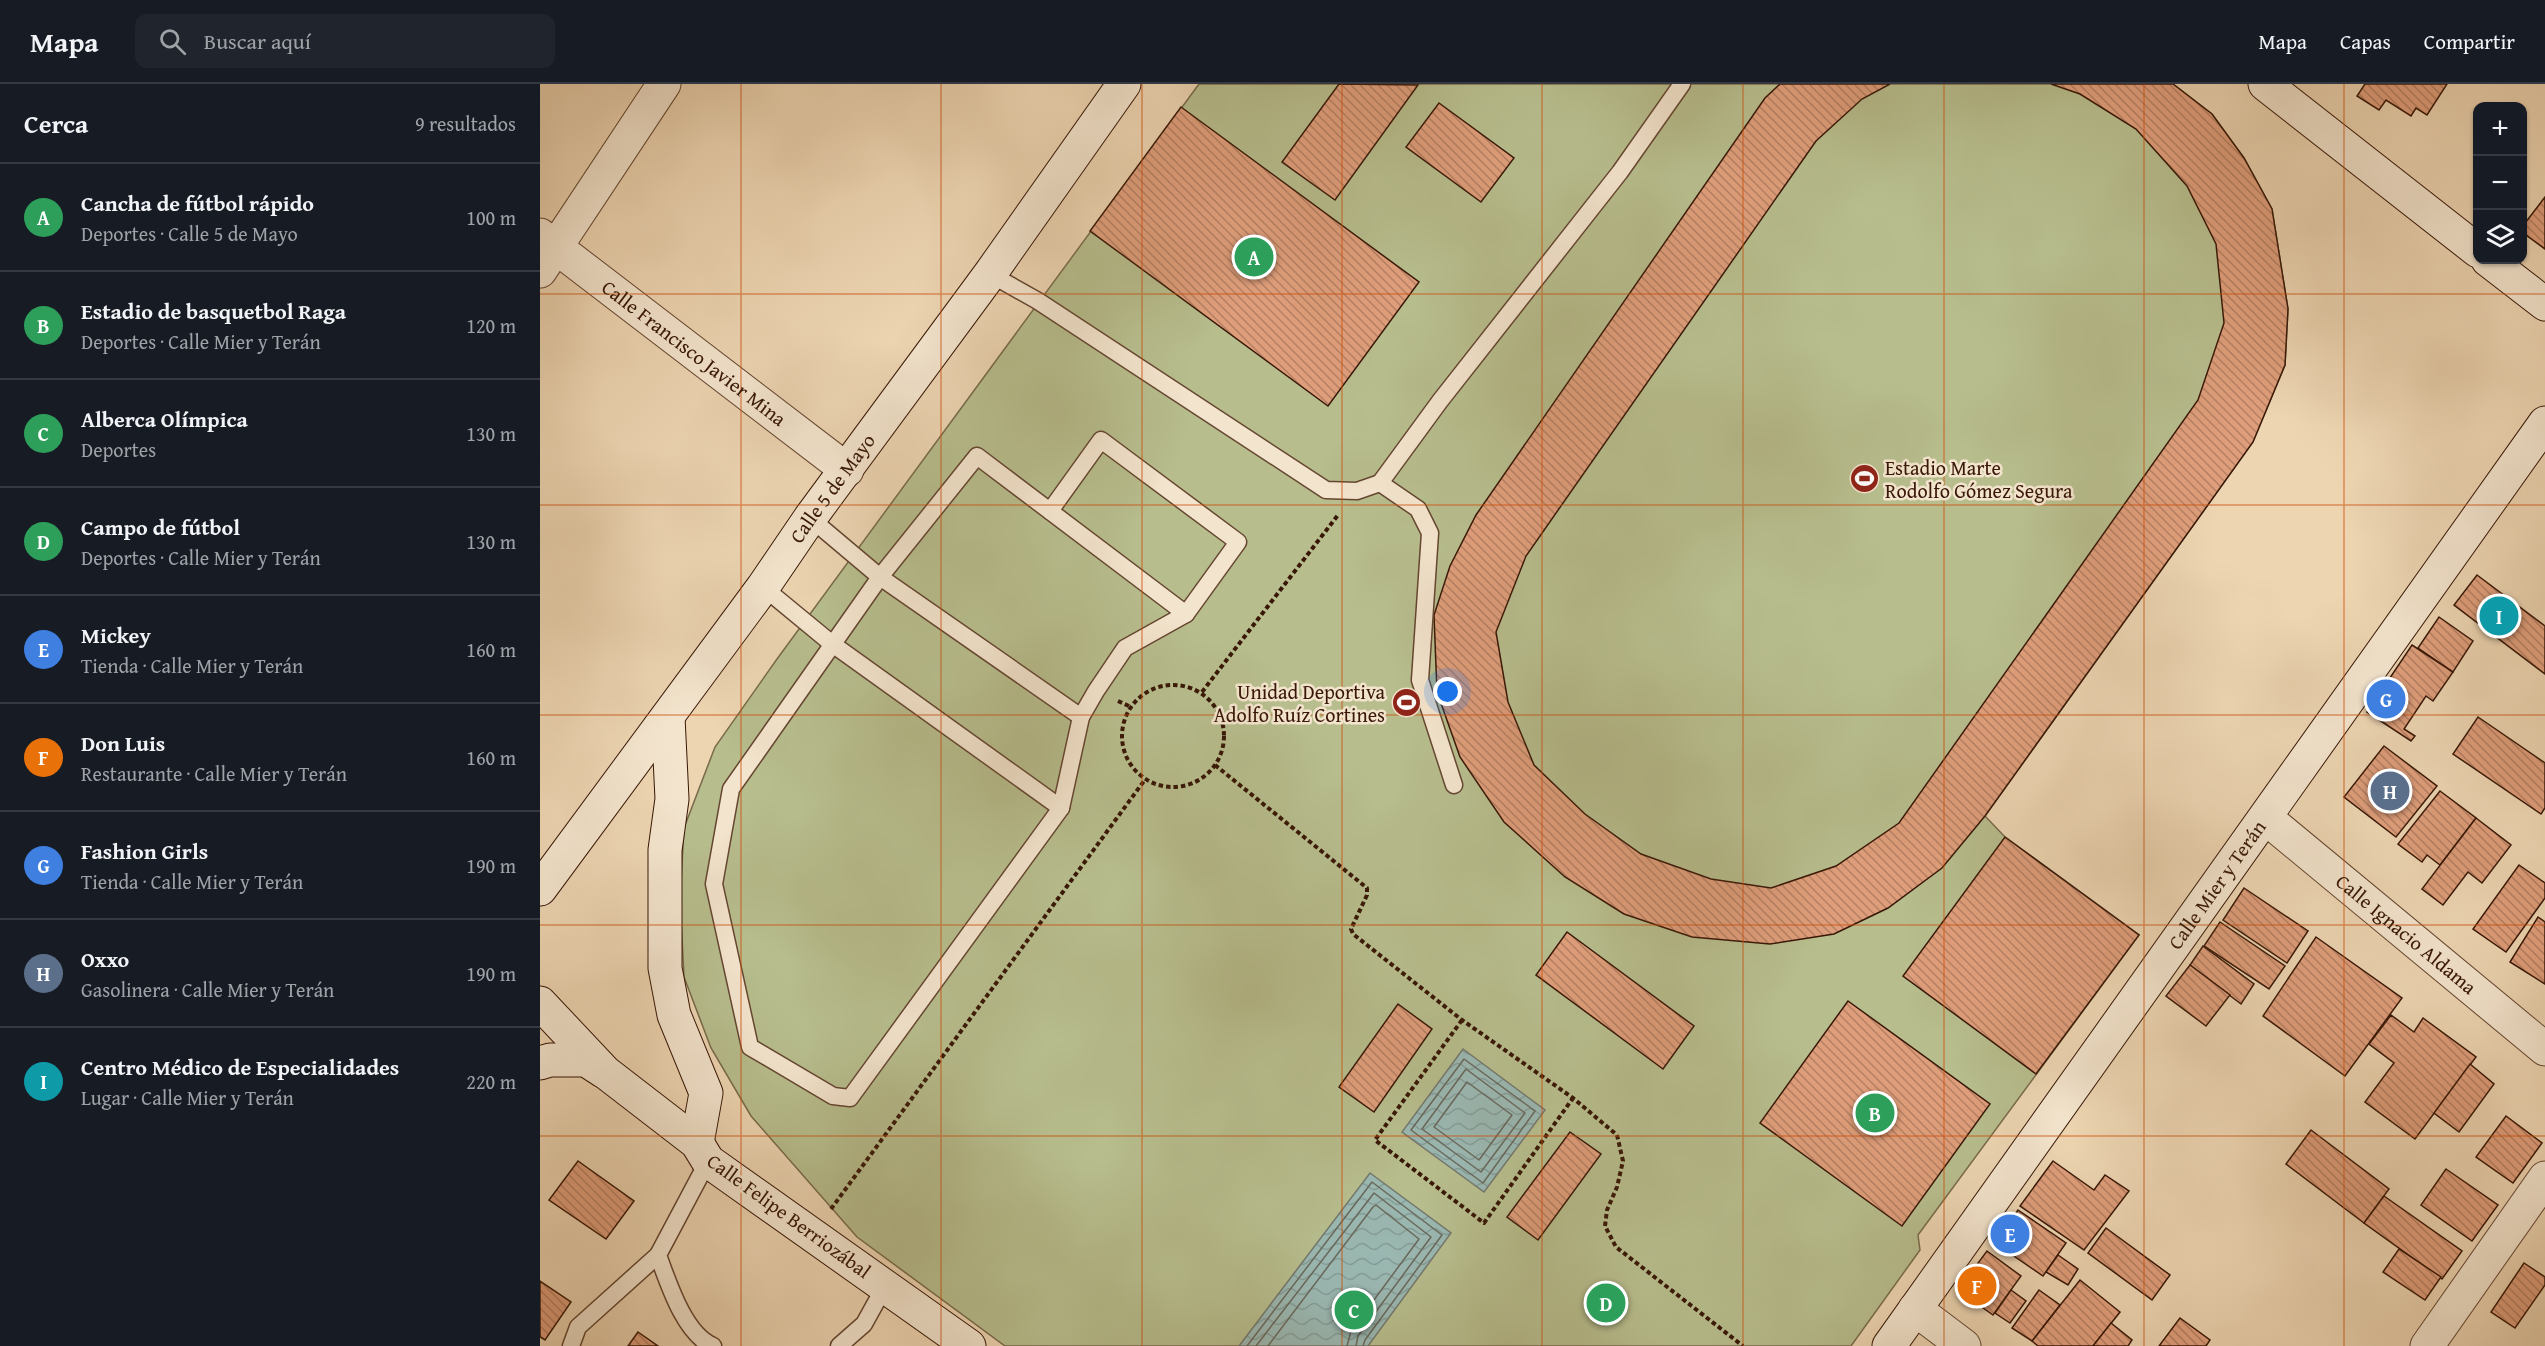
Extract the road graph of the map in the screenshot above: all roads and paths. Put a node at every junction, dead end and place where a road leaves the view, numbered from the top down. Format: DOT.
graph roads {
  1 [pos="664,84"];
  2 [pos="1124,84"];
  3 [pos="1682,84"];
  4 [pos="2265,84"];
  5 [pos="2473,247"];
  6 [pos="546,251"];
  7 [pos="2493,264"];
  8 [pos="990,274"];
  9 [pos="2545,304"];
  10 [pos="2545,423"];
  11 [pos="848,470"];
  12 [pos="1380,483"];
  13 [pos="1356,491"];
  14 [pos="1050,510"];
  15 [pos="810,518"];
  16 [pos="880,577"];
  17 [pos="763,587"];
  18 [pos="1186,614"];
  19 [pos="831,643"];
  20 [pos="1202,692"];
  21 [pos="668,717"];
  22 [pos="1081,717"];
  23 [pos="1215,765"];
  24 [pos="1144,781"];
  25 [pos="1454,786"];
  26 [pos="1061,808"];
  27 [pos="2266,818"];
  28 [pos="540,889"];
  29 [pos="540,1003"];
  30 [pos="1462,1020"];
  31 [pos="2545,1049"];
  32 [pos="540,1063"];
  33 [pos="605,1072"];
  34 [pos="1573,1098"];
  35 [pos="702,1152"];
  36 [pos="2545,1178"];
  37 [pos="813,1234"];
  38 [pos="658,1255"];
  39 [pos="885,1286"];
  40 [pos="1915,1309"];
  41 [pos="571,1346"];
  42 [pos="713,1346"];
  43 [pos="839,1346"];
  44 [pos="969,1346"];
  45 [pos="1743,1346"];
  46 [pos="1889,1346"];
  47 [pos="1964,1346"];
  48 [pos="2427,1346"];
  1 -- 6 [label="main road"];
  2 -- 8 [label="main road, Calle 5 de Mayo"];
  3 -- 12 [label="lane"];
  4 -- 5 [label="main road"];
  6 -- 11 [label="main road, Calle Francisco Javier Mina"];
  7 -- 9 [label="main road"];
  8 -- 11 [label="main road, Calle 5 de Mayo"];
  8 -- 13 [label="lane"];
  10 -- 27 [label="main road, Calle Mier y Terán"];
  11 -- 15 [label="main road, Calle 5 de Mayo"];
  12 -- 13 [label="lane"];
  12 -- 25 [label="lane"];
  13 -- 20 [label="path"];
  14 -- 16 [label="lane"];
  14 -- 18 [label="lane"];
  14 -- 18 [label="lane"];
  15 -- 16 [label="lane"];
  15 -- 17 [label="main road, Calle 5 de Mayo"];
  16 -- 19 [label="lane"];
  16 -- 22 [label="lane"];
  17 -- 19 [label="lane"];
  17 -- 21 [label="main road, Calle 5 de Mayo"];
  18 -- 22 [label="lane"];
  19 -- 26 [label="lane"];
  19 -- 26 [label="lane"];
  20 -- 23 [label="path"];
  20 -- 24 [label="path"];
  21 -- 28 [label="main road, Calle 5 de Mayo"];
  21 -- 35 [label="main road"];
  22 -- 26 [label="lane"];
  23 -- 24 [label="path"];
  23 -- 30 [label="path"];
  24 -- 37 [label="path"];
  27 -- 31 [label="main road, Calle Ignacio Aldama"];
  27 -- 40 [label="main road, Calle Mier y Terán"];
  29 -- 33 [label="main road, Calle Felipe Berriozábal"];
  30 -- 34 [label="path"];
  30 -- 34 [label="path"];
  32 -- 33 [label="main road"];
  33 -- 35 [label="main road, Calle Felipe Berriozábal"];
  34 -- 45 [label="path"];
  35 -- 37 [label="main road, Calle Felipe Berriozábal"];
  35 -- 38 [label="lane"];
  36 -- 48 [label="main road"];
  37 -- 39 [label="main road, Calle Felipe Berriozábal"];
  38 -- 41 [label="lane"];
  38 -- 42 [label="lane"];
  39 -- 43 [label="lane"];
  39 -- 44 [label="main road, Calle Felipe Berriozábal"];
  40 -- 46 [label="main road, Calle Mier y Terán"];
  40 -- 47 [label="main road"];
}
